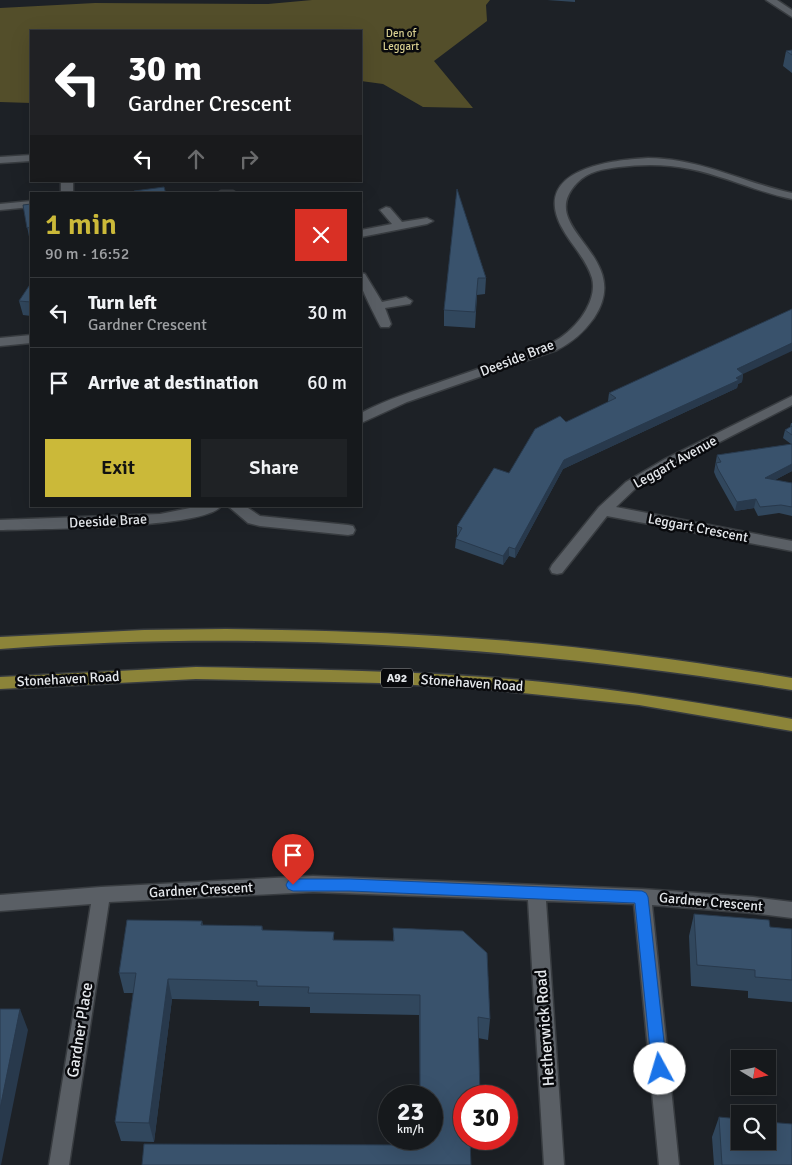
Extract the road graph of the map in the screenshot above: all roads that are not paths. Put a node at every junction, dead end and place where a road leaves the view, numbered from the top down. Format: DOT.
graph roads {
  1 [pos="771,0"];
  2 [pos="792,14"];
  3 [pos="30,158"];
  4 [pos="0,160"];
  5 [pos="792,196"];
  6 [pos="30,204"];
  7 [pos="0,206"];
  8 [pos="386,210"];
  9 [pos="428,221"];
  10 [pos="399,226"];
  11 [pos="362,234"];
  12 [pos="362,279"];
  13 [pos="406,301"];
  14 [pos="378,306"];
  15 [pos="385,324"];
  16 [pos="30,339"];
  17 [pos="0,342"];
  18 [pos="792,400"];
  19 [pos="362,418"];
  20 [pos="212,507"];
  21 [pos="236,507"];
  22 [pos="604,510"];
  23 [pos="0,525"];
  24 [pos="348,530"];
  25 [pos="792,546"];
  26 [pos="557,569"];
  27 [pos="0,643"];
  28 [pos="0,683"];
  29 [pos="792,684"];
  30 [pos="792,725"];
  31 [pos="536,892"];
  32 [pos="101,895"];
  33 [pos="642,897"];
  34 [pos="0,903"];
  35 [pos="792,910"];
  36 [pos="59,1165"];
  37 [pos="554,1165"];
  38 [pos="670,1165"];
  1 -- 2 [label="street"];
  3 -- 4 [label="street"];
  5 -- 19 [label="street, Deeside Brae"];
  6 -- 7 [label="street"];
  8 -- 10 [label="street"];
  9 -- 10 [label="street"];
  10 -- 11 [label="street"];
  12 -- 14 [label="street"];
  13 -- 14 [label="street"];
  14 -- 15 [label="street"];
  16 -- 17 [label="street"];
  18 -- 22 [label="street, Leggart Avenue"];
  20 -- 23 [label="street, Deeside Brae"];
  21 -- 24 [label="street"];
  22 -- 25 [label="street, Leggart Crescent"];
  22 -- 26 [label="street, Leggart Avenue"];
  27 -- 29 [label="main road"];
  28 -- 30 [label="main road, Stonehaven Road / A92"];
  31 -- 32 [label="street, Gardner Crescent"];
  31 -- 33 [label="street, Gardner Crescent"];
  31 -- 37 [label="street, Hetherwick Road"];
  32 -- 34 [label="street, Gardner Crescent"];
  32 -- 36 [label="street, Gardner Place"];
  33 -- 35 [label="street, Gardner Crescent"];
  33 -- 38 [label="street"];
}
